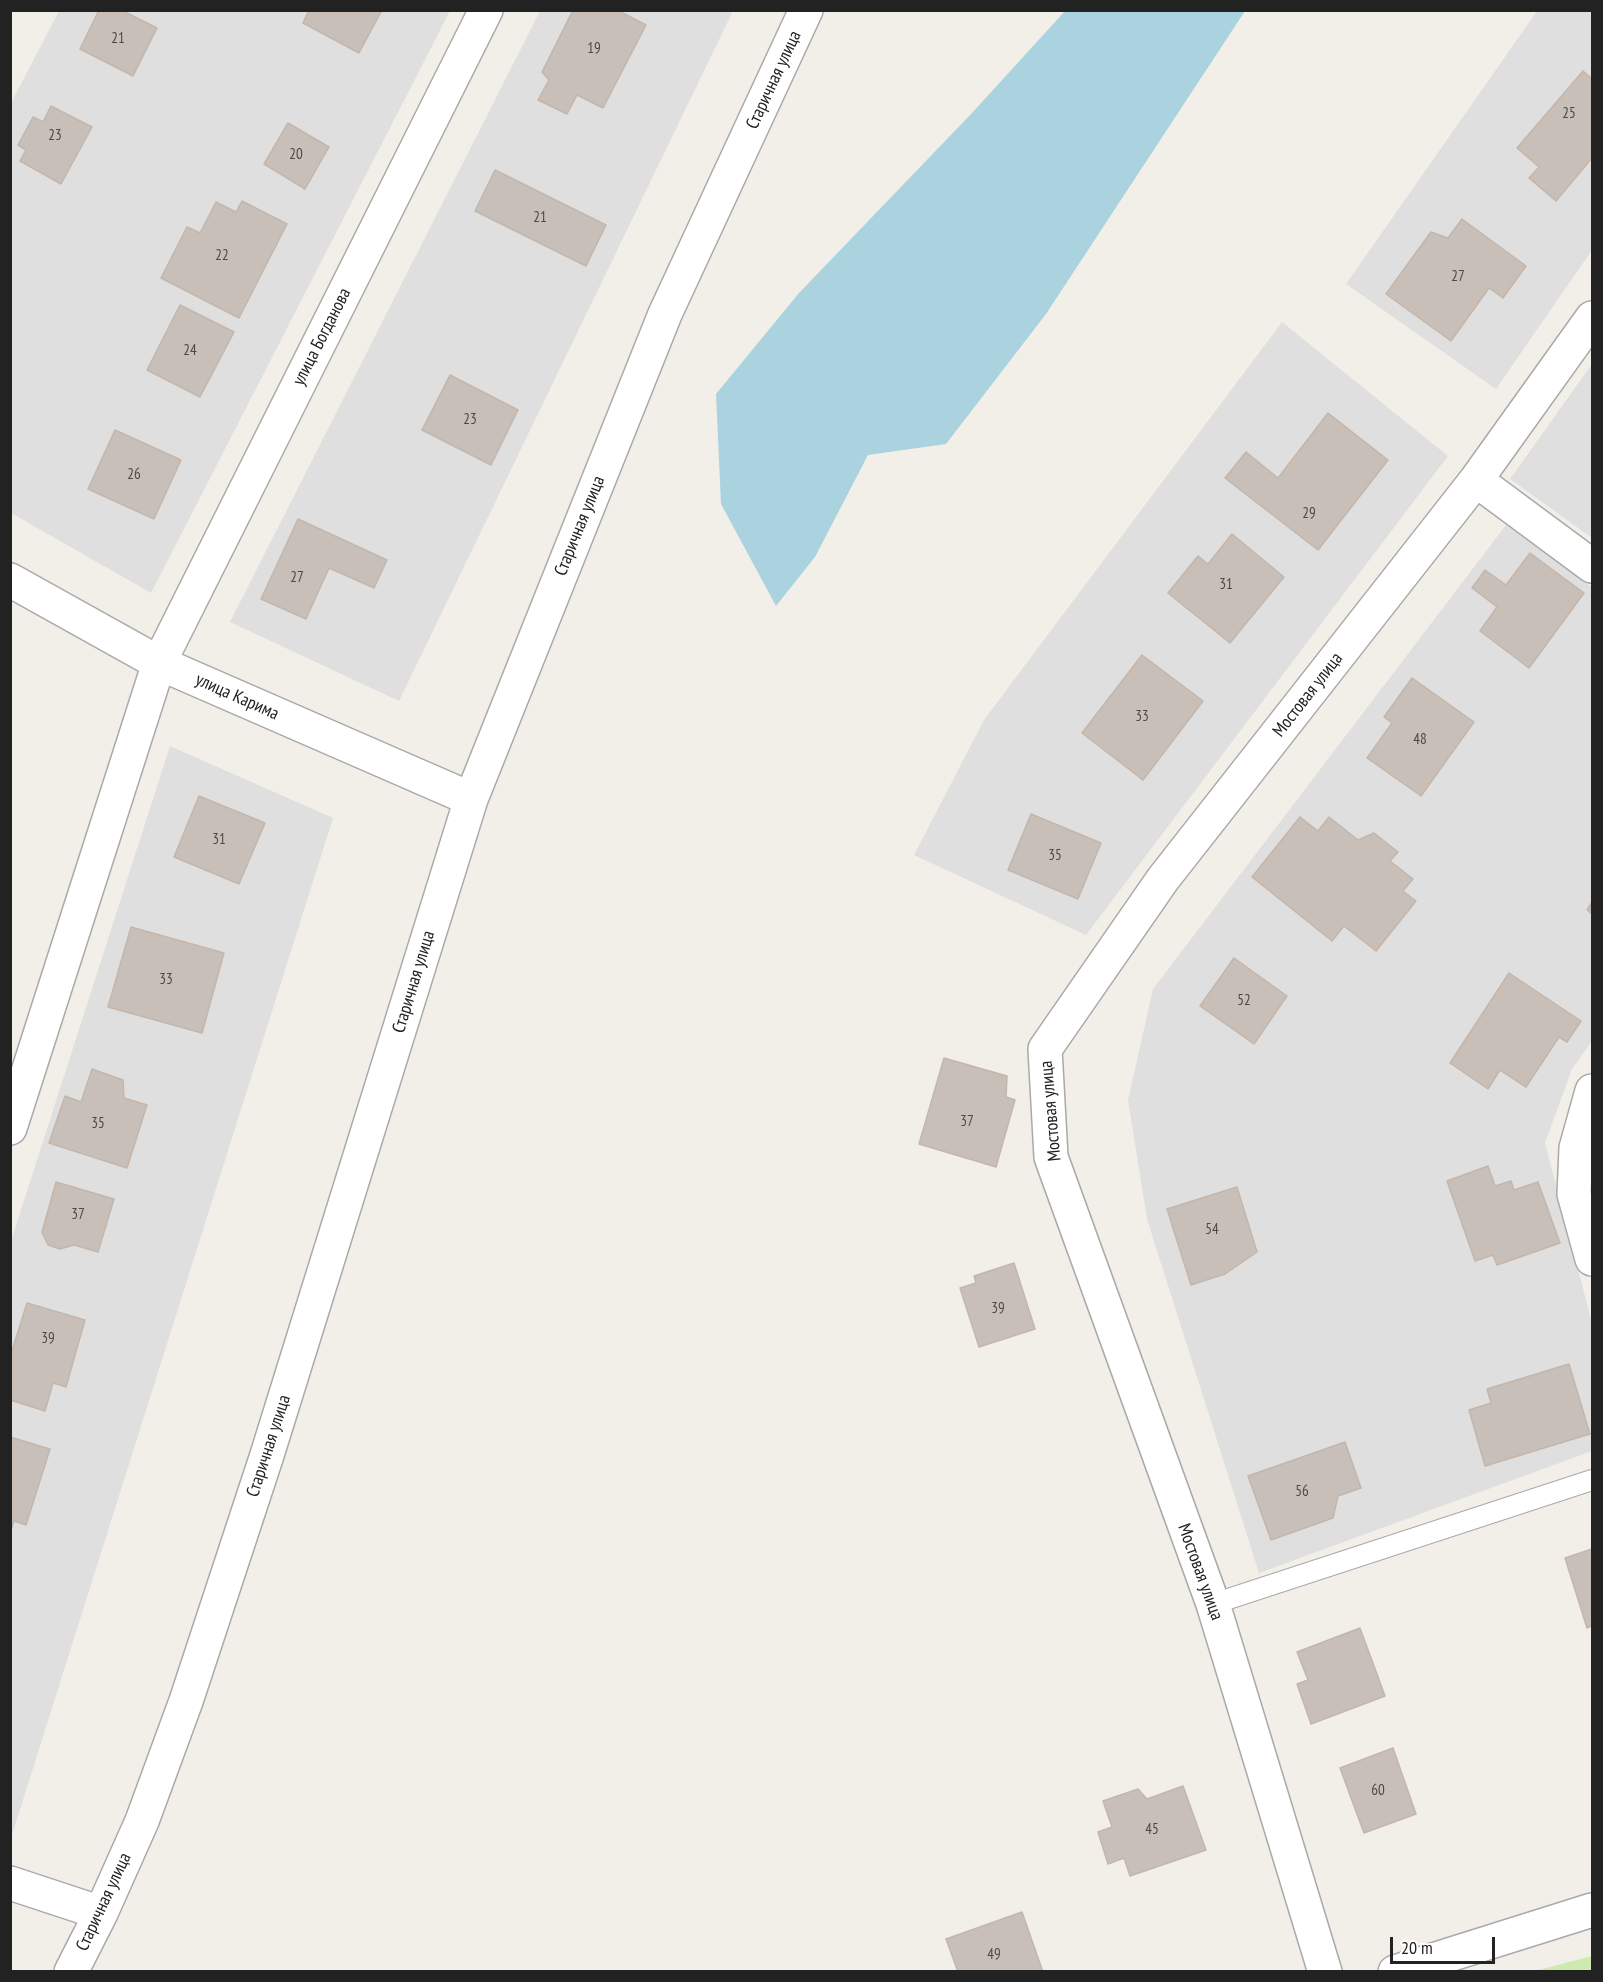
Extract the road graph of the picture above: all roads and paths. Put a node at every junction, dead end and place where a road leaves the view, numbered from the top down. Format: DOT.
graph roads {
  1 [pos="486,10"];
  2 [pos="806,10"];
  3 [pos="1593,318"];
  4 [pos="1476,480"];
  5 [pos="1593,566"];
  6 [pos="10,580"];
  7 [pos="159,663"];
  8 [pos="471,799"];
  9 [pos="1593,1091"];
  10 [pos="10,1128"];
  11 [pos="1593,1259"];
  12 [pos="1593,1480"];
  13 [pos="1213,1604"];
  14 [pos="10,1883"];
  15 [pos="1593,1910"];
  16 [pos="101,1913"];
  17 [pos="71,1971"];
  18 [pos="1325,1971"];
  19 [pos="1395,1971"];
  1 -- 7 [label="street, улица Богданова"];
  2 -- 8 [label="street, Старичная улица"];
  3 -- 4 [label="street, Мостовая улица"];
  4 -- 5 [label="street"];
  4 -- 13 [label="street, Мостовая улица"];
  6 -- 7 [label="street, улица Карима"];
  7 -- 8 [label="street, улица Карима"];
  7 -- 10 [label="street, улица Богданова"];
  8 -- 16 [label="street, Старичная улица"];
  9 -- 11 [label="street"];
  12 -- 13 [label="lane"];
  13 -- 18 [label="street, Мостовая улица"];
  14 -- 16 [label="street"];
  15 -- 19 [label="street"];
  16 -- 17 [label="street, Старичная улица"];
}
